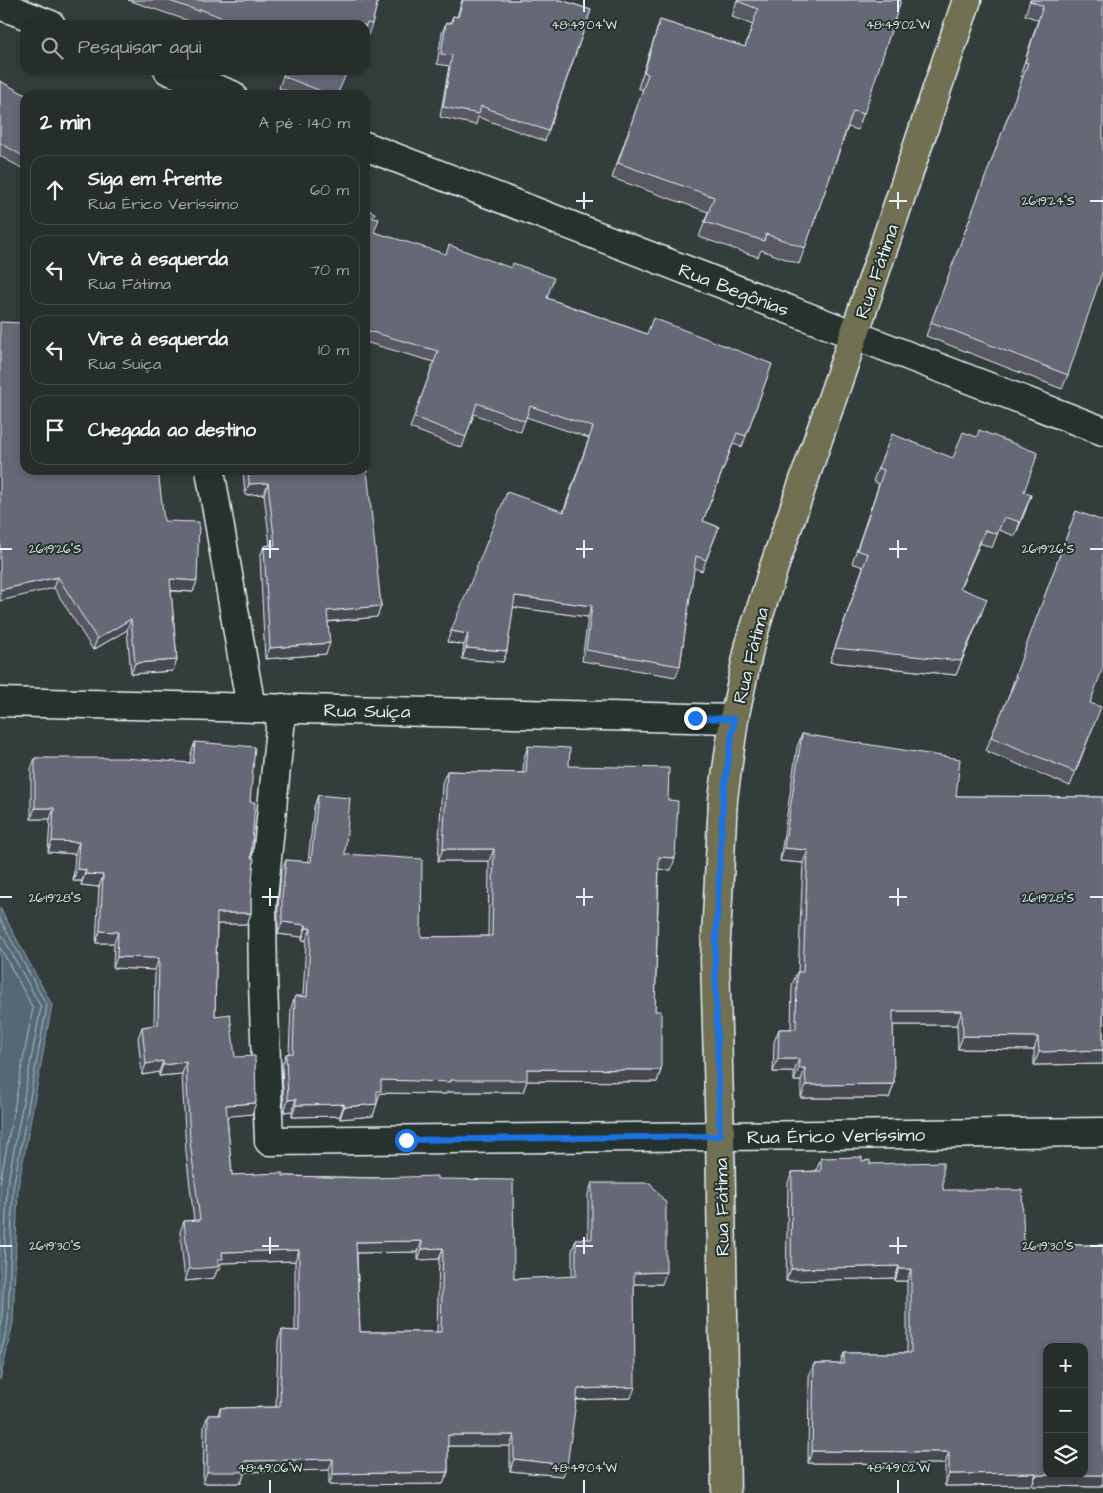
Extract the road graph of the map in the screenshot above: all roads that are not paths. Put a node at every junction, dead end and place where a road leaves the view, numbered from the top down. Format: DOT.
graph roads {
  1 [pos="967,0"];
  2 [pos="0,5"];
  3 [pos="38,20"];
  4 [pos="181,75"];
  5 [pos="219,90"];
  6 [pos="370,148"];
  7 [pos="854,335"];
  8 [pos="1103,431"];
  9 [pos="211,475"];
  10 [pos="0,702"];
  11 [pos="251,708"];
  12 [pos="282,708"];
  13 [pos="734,719"];
  14 [pos="1103,1132"];
  15 [pos="720,1136"];
  16 [pos="726,1493"];
  1 -- 7 [label="main road, Rua Fátima"];
  2 -- 3 [label="street"];
  4 -- 5 [label="street"];
  6 -- 7 [label="street, Rua Begônias"];
  7 -- 8 [label="street, Rua Begônias"];
  7 -- 13 [label="main road, Rua Fátima"];
  9 -- 11 [label="street"];
  10 -- 11 [label="street, Rua Suíça"];
  11 -- 12 [label="street, Rua Suíça"];
  12 -- 13 [label="street, Rua Suíça"];
  12 -- 15 [label="street, Rua Érico Veríssimo"];
  13 -- 15 [label="main road, Rua Fátima"];
  14 -- 15 [label="street, Rua Érico Veríssimo"];
  15 -- 16 [label="main road, Rua Fátima"];
}
